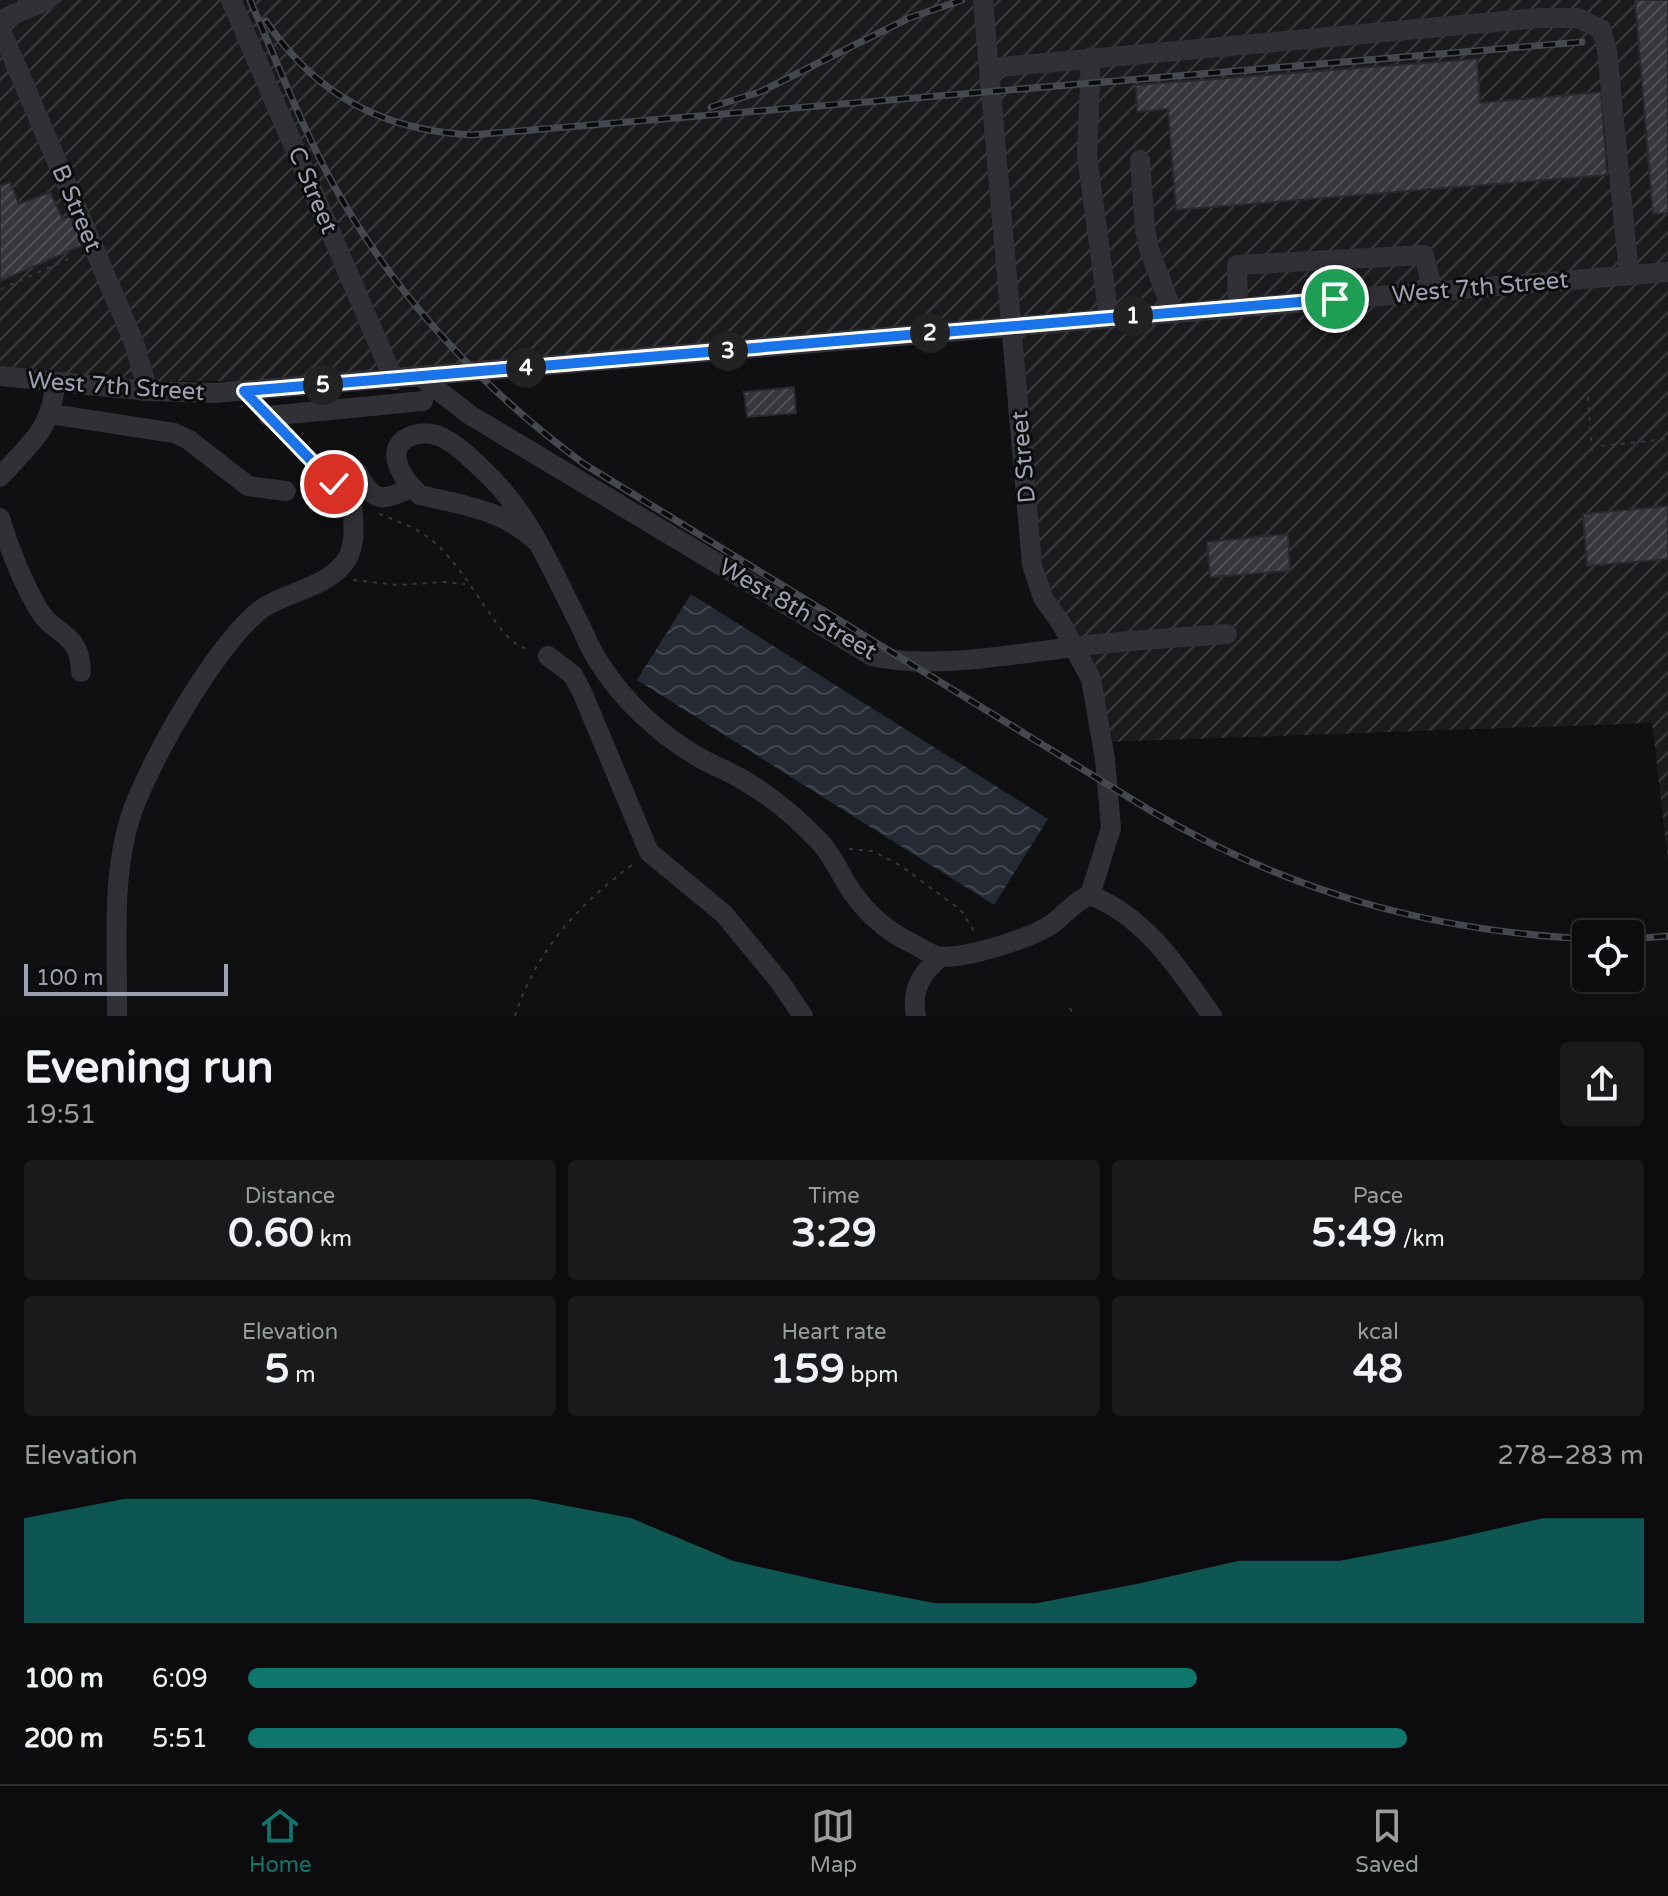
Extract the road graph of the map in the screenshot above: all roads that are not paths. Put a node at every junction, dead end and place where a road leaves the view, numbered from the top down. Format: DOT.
graph roads {
  1 [pos="48,0"];
  2 [pos="231,0"];
  3 [pos="983,0"];
  4 [pos="0,20"];
  5 [pos="0,28"];
  6 [pos="1091,57"];
  7 [pos="989,68"];
  8 [pos="1140,160"];
  9 [pos="1668,272"];
  10 [pos="1629,275"];
  11 [pos="1433,291"];
  12 [pos="1238,308"];
  13 [pos="1173,313"];
  14 [pos="1109,318"];
  15 [pos="1011,326"];
  16 [pos="3,371"];
  17 [pos="421,377"];
  18 [pos="394,380"];
  19 [pos="55,382"];
  20 [pos="148,391"];
  21 [pos="423,401"];
  22 [pos="51,414"];
  23 [pos="268,416"];
  24 [pos="318,467"];
  25 [pos="0,477"];
  26 [pos="411,488"];
  27 [pos="286,491"];
  28 [pos="352,500"];
  29 [pos="0,518"];
  30 [pos="536,541"];
  31 [pos="1227,634"];
  32 [pos="1075,647"];
  33 [pos="548,656"];
  34 [pos="81,672"];
  35 [pos="1090,895"];
  36 [pos="940,957"];
  37 [pos="117,1016"];
  38 [pos="803,1016"];
  39 [pos="916,1016"];
  40 [pos="1212,1016"];
  1 -- 4 [label="street"];
  2 -- 18 [label="street, C Street"];
  3 -- 7 [label="street, D Street"];
  5 -- 20 [label="street, B Street"];
  6 -- 7 [label="street"];
  6 -- 10 [label="street"];
  6 -- 14 [label="street"];
  7 -- 15 [label="street, D Street"];
  8 -- 13 [label="street"];
  9 -- 10 [label="street, West 7th Street"];
  10 -- 11 [label="street, West 7th Street"];
  11 -- 12 [label="street, West 7th Street"];
  11 -- 12 [label="street"];
  12 -- 13 [label="street, West 7th Street"];
  13 -- 14 [label="street, West 7th Street"];
  14 -- 15 [label="street, West 7th Street"];
  15 -- 17 [label="street, West 7th Street"];
  15 -- 32 [label="street, D Street"];
  16 -- 19 [label="street, West 7th Street"];
  17 -- 18 [label="street, West 7th Street"];
  17 -- 32 [label="street, West 8th Street"];
  18 -- 20 [label="street, West 7th Street"];
  19 -- 20 [label="street, West 7th Street"];
  19 -- 22 [label="street"];
  21 -- 23 [label="street"];
  22 -- 25 [label="street"];
  22 -- 27 [label="street"];
  24 -- 26 [label="street"];
  26 -- 30 [label="street"];
  26 -- 30 [label="street"];
  28 -- 37 [label="street"];
  29 -- 34 [label="street"];
  30 -- 36 [label="street"];
  31 -- 32 [label="street, West 8th Street"];
  32 -- 35 [label="street, D Street"];
  33 -- 38 [label="street"];
  35 -- 36 [label="street"];
  35 -- 40 [label="street"];
  36 -- 39 [label="street"];
}
